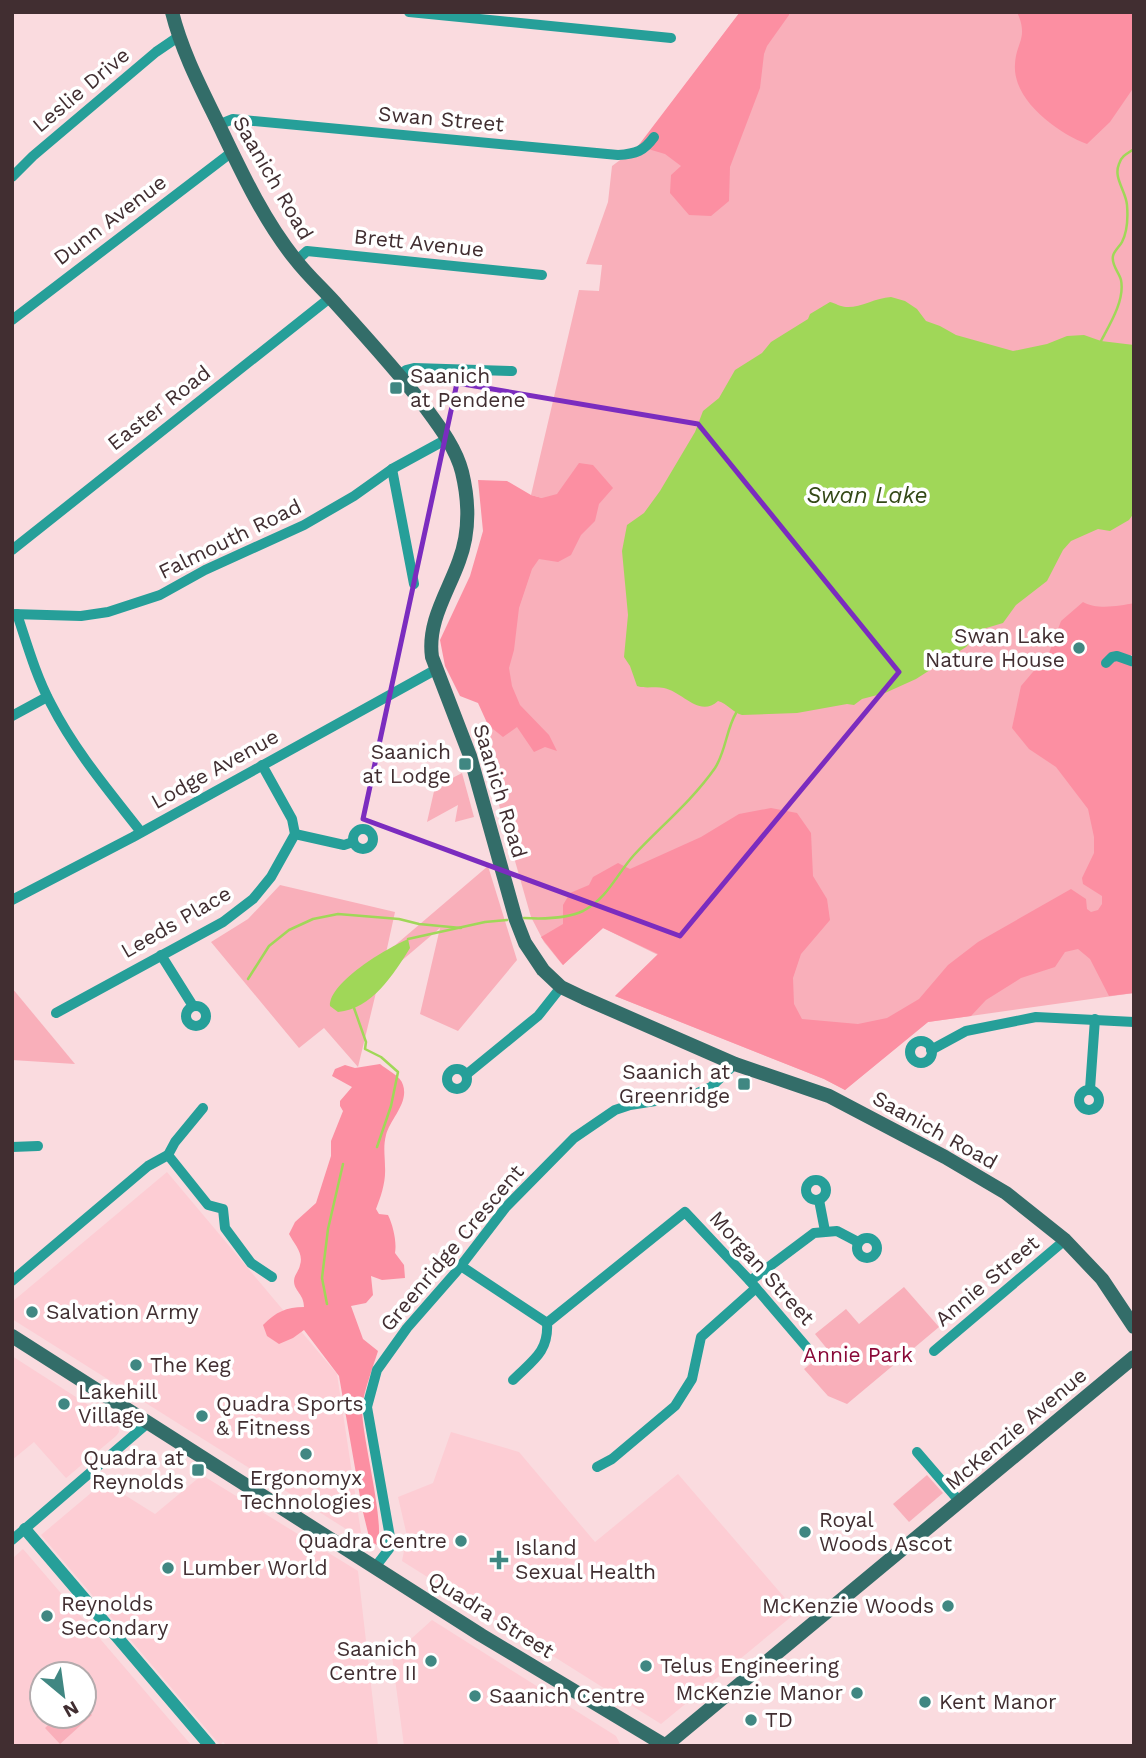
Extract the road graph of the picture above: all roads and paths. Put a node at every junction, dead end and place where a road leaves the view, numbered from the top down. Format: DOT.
graph roads {
  1 [pos="172,12"];
  2 [pos="409,12"];
  3 [pos="178,37"];
  4 [pos="671,38"];
  5 [pos="218,125"];
  6 [pos="654,137"];
  7 [pos="232,152"];
  8 [pos="12,177"];
  9 [pos="296,261"];
  10 [pos="542,275"];
  11 [pos="331,297"];
  12 [pos="12,320"];
  13 [pos="512,371"];
  14 [pos="400,376"];
  15 [pos="447,439"];
  16 [pos="392,468"];
  17 [pos="12,550"];
  18 [pos="414,584"];
  19 [pos="14,614"];
  20 [pos="1134,662"];
  21 [pos="1106,663"];
  22 [pos="435,670"];
  23 [pos="47,696"];
  24 [pos="12,716"];
  25 [pos="262,765"];
  26 [pos="141,832"];
  27 [pos="295,834"];
  28 [pos="353,842"];
  29 [pos="12,900"];
  30 [pos="161,955"];
  31 [pos="561,987"];
  32 [pos="193,1006"];
  33 [pos="57,1013"];
  34 [pos="1095,1019"];
  35 [pos="1134,1023"];
  36 [pos="931,1050"];
  37 [pos="735,1064"];
  38 [pos="467,1074"];
  39 [pos="1090,1089"];
  40 [pos="203,1108"];
  41 [pos="38,1146"];
  42 [pos="12,1147"];
  43 [pos="168,1155"];
  44 [pos="818,1200"];
  45 [pos="825,1231"];
  46 [pos="1065,1240"];
  47 [pos="858,1242"];
  48 [pos="461,1266"];
  49 [pos="272,1277"];
  50 [pos="12,1281"];
  51 [pos="753,1284"];
  52 [pos="547,1323"];
  53 [pos="1134,1328"];
  54 [pos="12,1336"];
  55 [pos="809,1350"];
  56 [pos="934,1351"];
  57 [pos="1134,1357"];
  58 [pos="513,1380"];
  59 [pos="149,1422"];
  60 [pos="917,1452"];
  61 [pos="597,1467"];
  62 [pos="960,1503"];
  63 [pos="25,1529"];
  64 [pos="12,1540"];
  65 [pos="376,1566"];
  66 [pos="210,1746"];
  67 [pos="665,1746"];
  1 -- 3 [label="main road, Saanich Road"];
  2 -- 4 [label="street"];
  3 -- 5 [label="main road, Saanich Road"];
  3 -- 8 [label="street, Leslie Drive"];
  5 -- 6 [label="street, Swan Street"];
  5 -- 7 [label="main road, Saanich Road"];
  7 -- 9 [label="main road, Saanich Road"];
  7 -- 12 [label="street, Dunn Avenue"];
  9 -- 10 [label="street, Brett Avenue"];
  9 -- 11 [label="main road, Saanich Road"];
  11 -- 14 [label="main road, Saanich Road"];
  11 -- 17 [label="street, Easter Road"];
  13 -- 14 [label="street"];
  14 -- 15 [label="main road, Saanich Road"];
  15 -- 16 [label="street, Falmouth Road"];
  15 -- 22 [label="main road, Saanich Road"];
  16 -- 18 [label="street"];
  16 -- 19 [label="street, Falmouth Road"];
  19 -- 23 [label="street"];
  20 -- 21 [label="street"];
  22 -- 25 [label="street, Lodge Avenue"];
  22 -- 31 [label="main road, Saanich Road"];
  23 -- 24 [label="street"];
  23 -- 26 [label="street"];
  25 -- 26 [label="street, Lodge Avenue"];
  25 -- 27 [label="street"];
  26 -- 29 [label="street, Lodge Avenue"];
  27 -- 28 [label="street"];
  27 -- 30 [label="street, Leeds Place"];
  30 -- 32 [label="street"];
  30 -- 33 [label="street, Leeds Place"];
  31 -- 37 [label="main road, Saanich Road"];
  31 -- 38 [label="street"];
  34 -- 35 [label="street"];
  34 -- 36 [label="street"];
  34 -- 39 [label="street"];
  37 -- 46 [label="main road, Saanich Road"];
  37 -- 48 [label="street, Greenridge Crescent"];
  40 -- 43 [label="street"];
  41 -- 42 [label="street"];
  43 -- 49 [label="street"];
  43 -- 50 [label="street"];
  44 -- 45 [label="street"];
  45 -- 47 [label="street"];
  45 -- 51 [label="street"];
  46 -- 53 [label="main road, Saanich Road"];
  46 -- 56 [label="street, Annie Street"];
  48 -- 52 [label="street"];
  48 -- 65 [label="street, Greenridge Crescent"];
  51 -- 52 [label="street, Morgan Street"];
  51 -- 55 [label="street, Morgan Street"];
  51 -- 61 [label="street"];
  52 -- 58 [label="street"];
  54 -- 59 [label="main road, Quadra Street"];
  57 -- 62 [label="main road, McKenzie Avenue"];
  59 -- 63 [label="street"];
  59 -- 65 [label="main road, Quadra Street"];
  60 -- 62 [label="street"];
  62 -- 67 [label="main road, McKenzie Avenue"];
  63 -- 64 [label="street"];
  63 -- 66 [label="street"];
  65 -- 67 [label="main road, Quadra Street"];
}
